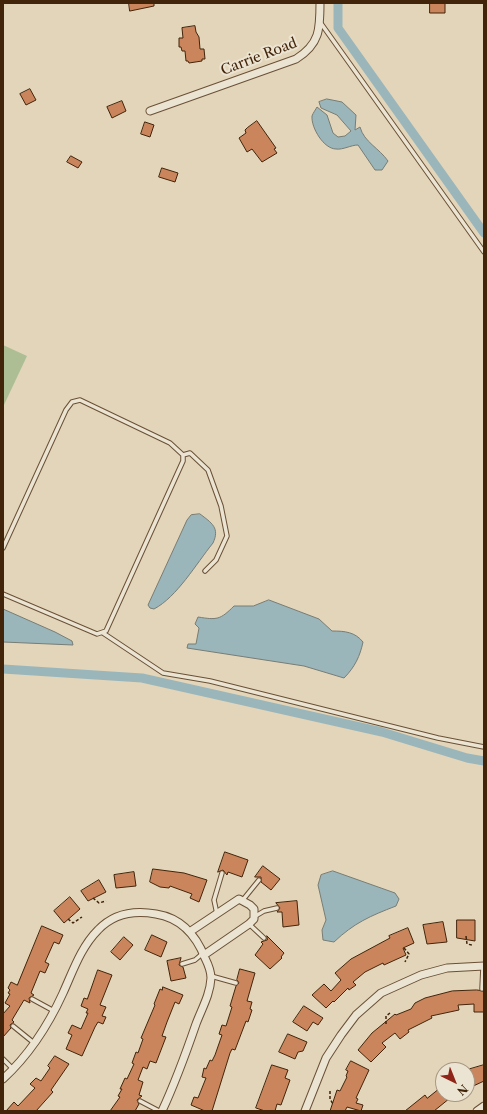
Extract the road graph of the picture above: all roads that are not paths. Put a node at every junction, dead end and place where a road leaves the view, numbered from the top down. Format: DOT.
graph roads {
  1 [pos="320,3"];
  2 [pos="320,22"];
  3 [pos="150,111"];
  4 [pos="484,252"];
  5 [pos="183,455"];
  6 [pos="3,548"];
  7 [pos="205,571"];
  8 [pos="3,594"];
  9 [pos="103,633"];
  10 [pos="484,747"];
  11 [pos="222,873"];
  12 [pos="259,880"];
  13 [pos="242,901"];
  14 [pos="277,908"];
  15 [pos="217,914"];
  16 [pos="254,917"];
  17 [pos="249,924"];
  18 [pos="191,931"];
  19 [pos="264,938"];
  20 [pos="204,954"];
  21 [pos="182,964"];
  22 [pos="483,966"];
  23 [pos="211,976"];
  24 [pos="236,983"];
  25 [pos="482,989"];
  26 [pos="32,999"];
  27 [pos="54,1011"];
  28 [pos="13,1026"];
  29 [pos="35,1044"];
  30 [pos="3,1059"];
  31 [pos="14,1069"];
  32 [pos="3,1079"];
  33 [pos="140,1101"];
  34 [pos="484,1106"];
  35 [pos="162,1111"];
  36 [pos="305,1111"];
  37 [pos="477,1111"];
  1 -- 2 [label="street, Carrie Road"];
  2 -- 3 [label="street, Carrie Road"];
  2 -- 4 [label="lane"];
  5 -- 6 [label="lane"];
  5 -- 7 [label="lane"];
  5 -- 9 [label="lane"];
  8 -- 9 [label="lane"];
  9 -- 10 [label="lane"];
  11 -- 15 [label="lane"];
  12 -- 13 [label="lane"];
  13 -- 15 [label="street"];
  13 -- 16 [label="street"];
  14 -- 16 [label="lane"];
  15 -- 18 [label="street"];
  16 -- 17 [label="street"];
  17 -- 19 [label="lane"];
  17 -- 20 [label="street"];
  18 -- 20 [label="street"];
  18 -- 27 [label="street"];
  20 -- 21 [label="lane"];
  20 -- 23 [label="street"];
  22 -- 25 [label="lane"];
  22 -- 36 [label="street"];
  23 -- 24 [label="lane"];
  23 -- 35 [label="street"];
  26 -- 27 [label="lane"];
  27 -- 29 [label="street"];
  28 -- 29 [label="lane"];
  29 -- 31 [label="street"];
  30 -- 31 [label="lane"];
  31 -- 32 [label="street"];
  33 -- 35 [label="lane"];
  34 -- 37 [label="street"];
}
